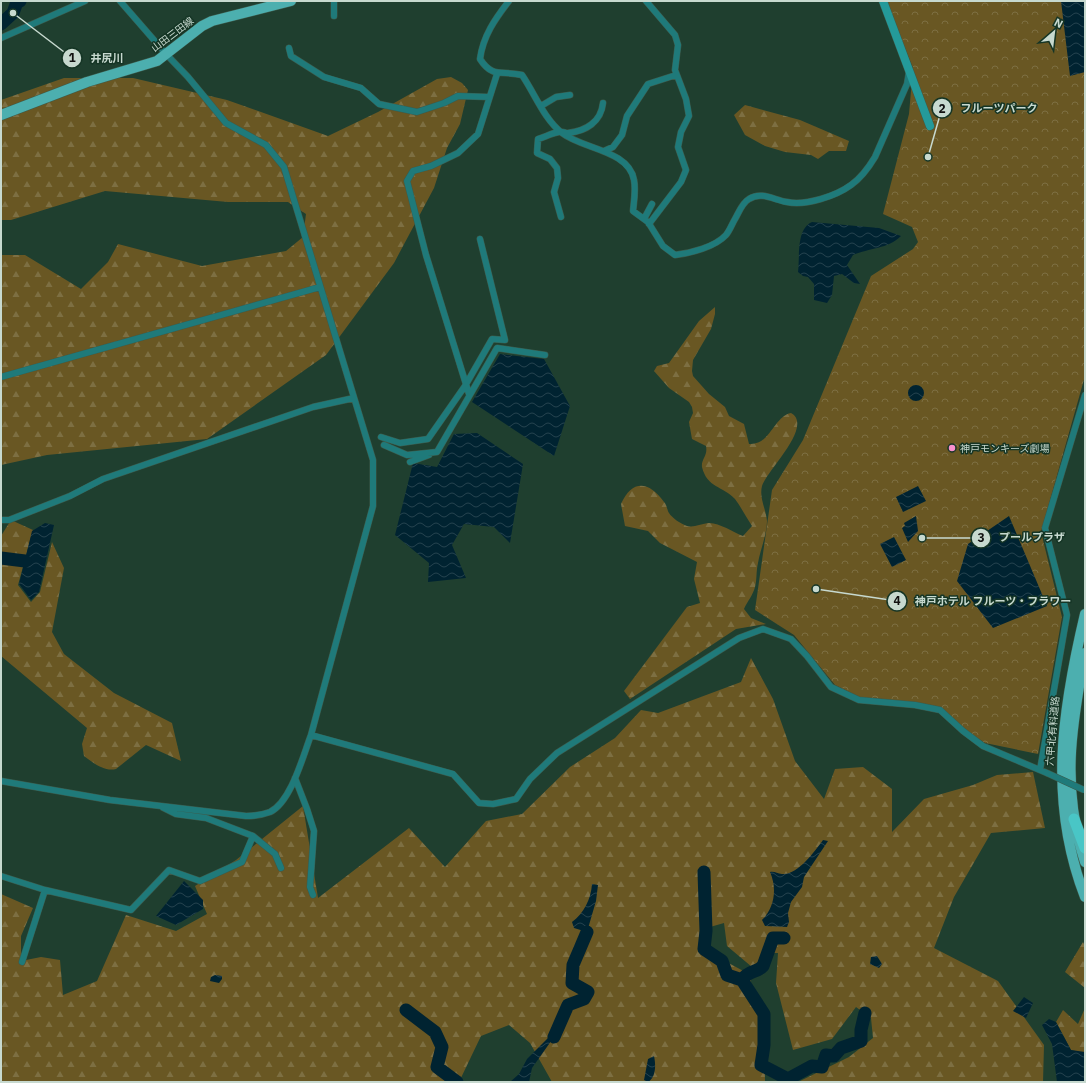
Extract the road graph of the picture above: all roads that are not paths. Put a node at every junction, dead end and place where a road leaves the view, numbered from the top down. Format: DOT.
graph roads {
  1 [pos="85,1"];
  2 [pos="120,1"];
  3 [pos="292,1"];
  4 [pos="334,1"];
  5 [pos="509,1"];
  6 [pos="646,1"];
  7 [pos="884,1"];
  8 [pos="258,5"];
  9 [pos="334,16"];
  10 [pos="1,38"];
  11 [pos="289,48"];
  12 [pos="166,55"];
  13 [pos="909,72"];
  14 [pos="497,74"];
  15 [pos="676,75"];
  16 [pos="570,95"];
  17 [pos="489,97"];
  18 [pos="603,103"];
  19 [pos="541,106"];
  20 [pos="1,115"];
  21 [pos="930,126"];
  22 [pos="560,132"];
  23 [pos="604,151"];
  24 [pos="652,204"];
  25 [pos="561,218"];
  26 [pos="644,219"];
  27 [pos="649,224"];
  28 [pos="480,239"];
  29 [pos="320,287"];
  30 [pos="545,355"];
  31 [pos="1,377"];
  32 [pos="466,386"];
  33 [pos="469,394"];
  34 [pos="1085,396"];
  35 [pos="354,398"];
  36 [pos="381,437"];
  37 [pos="384,446"];
  38 [pos="437,452"];
  39 [pos="410,462"];
  40 [pos="1,520"];
  41 [pos="1085,614"];
  42 [pos="1085,653"];
  43 [pos="311,736"];
  44 [pos="1040,770"];
  45 [pos="295,778"];
  46 [pos="1,781"];
  47 [pos="1084,790"];
  48 [pos="158,806"];
  49 [pos="1074,819"];
  50 [pos="253,836"];
  51 [pos="1085,848"];
  52 [pos="1085,862"];
  53 [pos="281,868"];
  54 [pos="1,876"];
  55 [pos="45,890"];
  56 [pos="313,895"];
  57 [pos="1085,897"];
  58 [pos="22,962"];
  1 -- 10 [label="street"];
  2 -- 12 [label="street"];
  3 -- 8 [label="main road, 山田三田線"];
  4 -- 9 [label="street"];
  5 -- 14 [label="street"];
  6 -- 15 [label="street"];
  7 -- 13 [label="street"];
  8 -- 12 [label="main road, 山田三田線"];
  11 -- 17 [label="street"];
  12 -- 20 [label="main road, 山田三田線"];
  12 -- 29 [label="street"];
  13 -- 21 [label="street"];
  13 -- 27 [label="street"];
  14 -- 17 [label="street"];
  14 -- 19 [label="street"];
  15 -- 23 [label="street"];
  15 -- 27 [label="street"];
  16 -- 19 [label="street"];
  17 -- 32 [label="street"];
  18 -- 22 [label="street"];
  19 -- 22 [label="street"];
  22 -- 23 [label="street"];
  22 -- 25 [label="street"];
  23 -- 26 [label="street"];
  24 -- 26 [label="street"];
  26 -- 27 [label="street"];
  28 -- 32 [label="street"];
  29 -- 31 [label="street"];
  29 -- 35 [label="street"];
  30 -- 33 [label="street"];
  32 -- 33 [label="street"];
  32 -- 36 [label="street"];
  33 -- 38 [label="street"];
  34 -- 44 [label="street"];
  35 -- 40 [label="street"];
  35 -- 43 [label="street"];
  37 -- 38 [label="street"];
  38 -- 39 [label="street"];
  41 -- 57 [label="main road, 六甲北有料道路"];
  42 -- 49 [label="main road, 六甲北有料道路"];
  43 -- 44 [label="street"];
  43 -- 45 [label="street"];
  44 -- 47 [label="street, bridge"];
  45 -- 48 [label="street"];
  45 -- 56 [label="street"];
  46 -- 48 [label="street"];
  48 -- 50 [label="street"];
  49 -- 51 [label="highway"];
  49 -- 52 [label="main road, 六甲北有料道路"];
  50 -- 53 [label="street"];
  50 -- 55 [label="street"];
  54 -- 55 [label="street"];
  55 -- 58 [label="street"];
}
